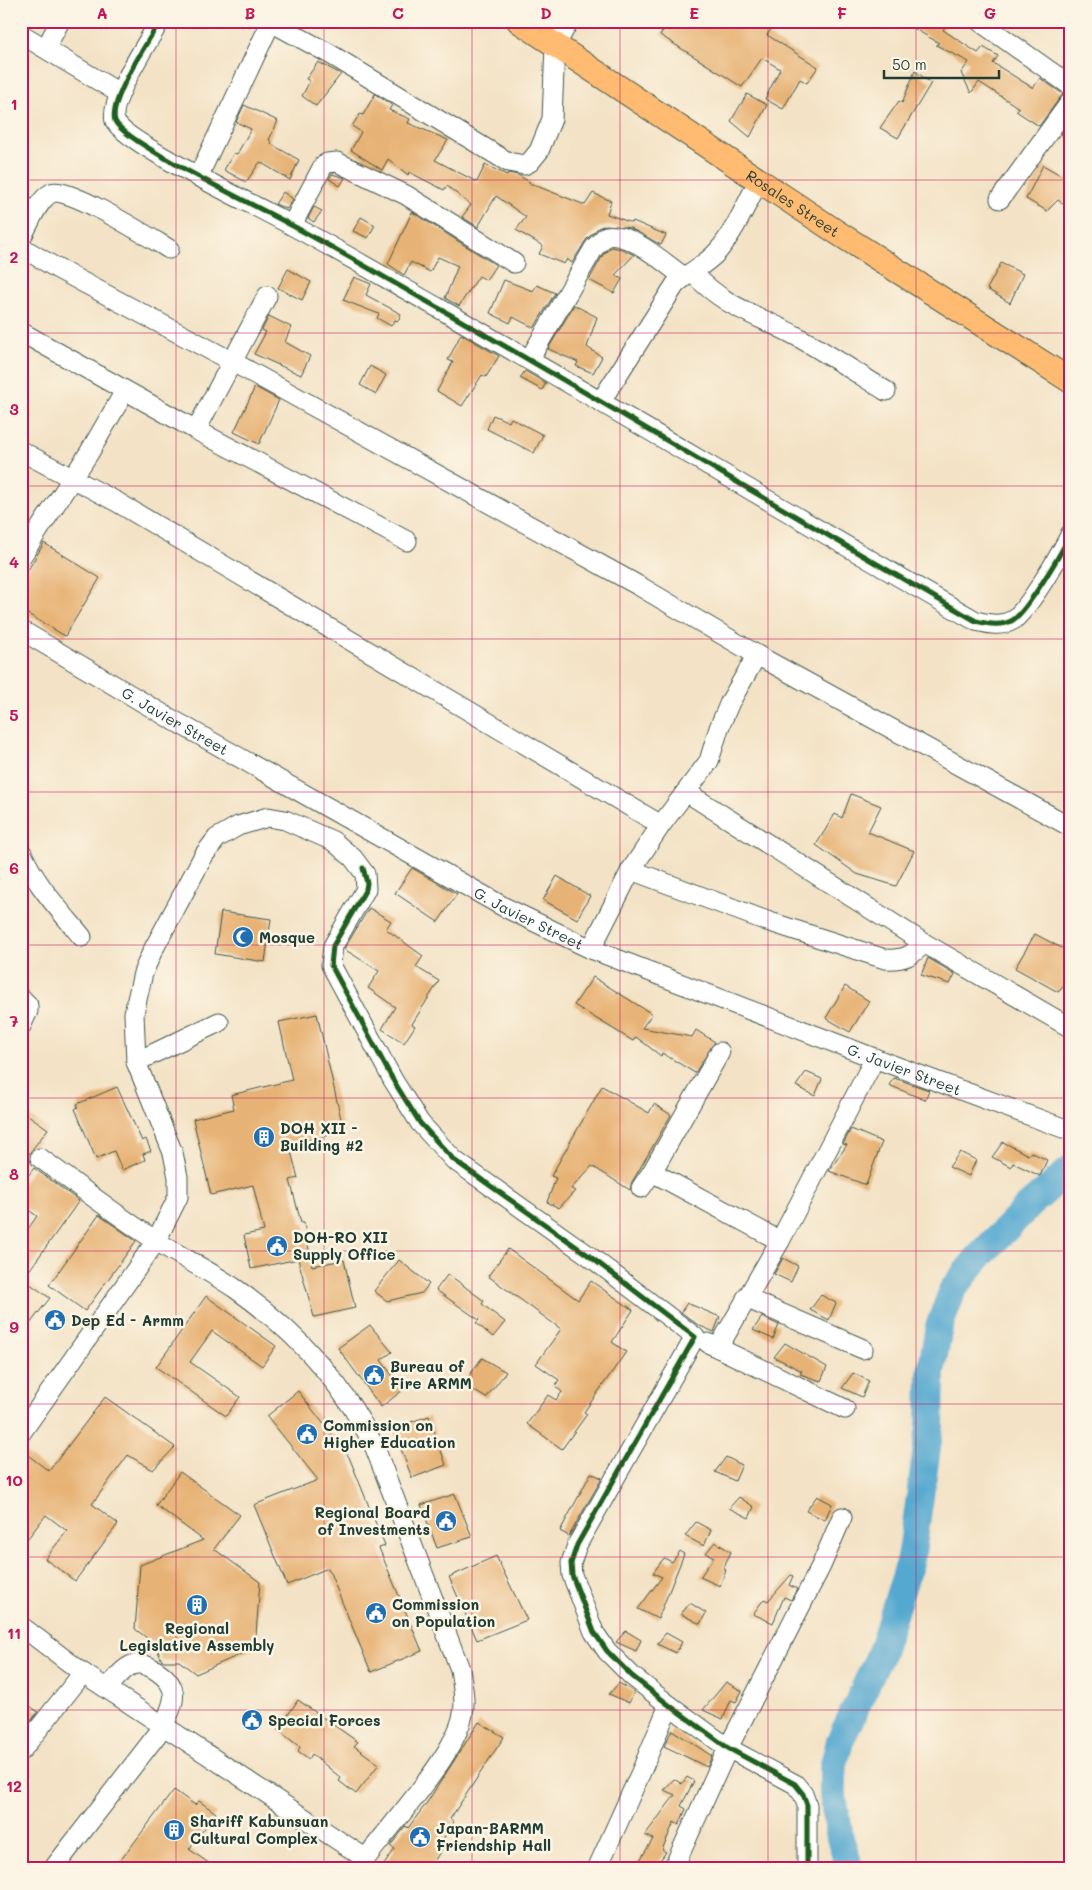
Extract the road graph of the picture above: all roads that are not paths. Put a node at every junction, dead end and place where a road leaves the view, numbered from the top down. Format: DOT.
graph roads {
  1 [pos="60,21"];
  2 [pos="160,21"];
  3 [pos="519,21"];
  4 [pos="569,21"];
  5 [pos="979,21"];
  6 [pos="270,22"];
  7 [pos="21,34"];
  8 [pos="556,46"];
  9 [pos="46,48"];
  10 [pos="1071,86"];
  11 [pos="119,94"];
  12 [pos="1071,101"];
  13 [pos="198,177"];
  14 [pos="759,180"];
  15 [pos="1000,199"];
  16 [pos="292,225"];
  17 [pos="21,238"];
  18 [pos="21,247"];
  19 [pos="169,249"];
  20 [pos="514,263"];
  21 [pos="688,275"];
  22 [pos="267,296"];
  23 [pos="21,332"];
  24 [pos="529,360"];
  25 [pos="231,361"];
  26 [pos="1071,381"];
  27 [pos="125,391"];
  28 [pos="886,391"];
  29 [pos="601,401"];
  30 [pos="196,430"];
  31 [pos="21,451"];
  32 [pos="72,478"];
  33 [pos="1071,533"];
  34 [pos="407,541"];
  35 [pos="21,557"];
  36 [pos="21,630"];
  37 [pos="756,655"];
  38 [pos="686,792"];
  39 [pos="661,825"];
  40 [pos="1071,826"];
  41 [pos="21,851"];
  42 [pos="632,870"];
  43 [pos="82,937"];
  44 [pos="924,943"];
  45 [pos="591,949"];
  46 [pos="21,998"];
  47 [pos="219,1022"];
  48 [pos="21,1026"];
  49 [pos="1071,1028"];
  50 [pos="720,1052"];
  51 [pos="874,1058"];
  52 [pos="136,1062"];
  53 [pos="1071,1131"];
  54 [pos="40,1158"];
  55 [pos="652,1172"];
  56 [pos="641,1188"];
  57 [pos="156,1241"];
  58 [pos="780,1241"];
  59 [pos="746,1298"];
  60 [pos="695,1338"];
  61 [pos="718,1348"];
  62 [pos="863,1349"];
  63 [pos="845,1409"];
  64 [pos="21,1433"];
  65 [pos="842,1517"];
  66 [pos="21,1626"];
  67 [pos="82,1673"];
  68 [pos="107,1689"];
  69 [pos="669,1705"];
  70 [pos="163,1727"];
  71 [pos="728,1748"];
  72 [pos="21,1751"];
  73 [pos="361,1864"];
  74 [pos="53,1869"];
  75 [pos="597,1869"];
  76 [pos="673,1869"];
  77 [pos="807,1869"];
  1 -- 9 [label="street"];
  2 -- 11 [label="street"];
  3 -- 8 [label="main road, Rosales Street"];
  4 -- 8 [label="street"];
  5 -- 10 [label="street"];
  6 -- 8 [label="street"];
  6 -- 13 [label="street"];
  7 -- 9 [label="street"];
  8 -- 14 [label="main road, Rosales Street"];
  9 -- 11 [label="street"];
  11 -- 13 [label="street"];
  12 -- 15 [label="street"];
  13 -- 16 [label="street"];
  14 -- 21 [label="street"];
  14 -- 26 [label="main road, Rosales Street"];
  16 -- 20 [label="street"];
  16 -- 24 [label="street"];
  17 -- 19 [label="street"];
  18 -- 25 [label="street"];
  21 -- 24 [label="street"];
  21 -- 28 [label="street"];
  21 -- 29 [label="street"];
  22 -- 25 [label="street"];
  23 -- 27 [label="street"];
  24 -- 29 [label="street"];
  25 -- 30 [label="street"];
  25 -- 37 [label="street"];
  27 -- 30 [label="street"];
  27 -- 32 [label="street"];
  29 -- 33 [label="street"];
  30 -- 34 [label="street"];
  31 -- 32 [label="street"];
  32 -- 35 [label="street"];
  32 -- 39 [label="street"];
  36 -- 45 [label="street, G. Javier Street"];
  37 -- 38 [label="street"];
  37 -- 40 [label="street"];
  38 -- 39 [label="street"];
  38 -- 44 [label="street"];
  39 -- 42 [label="street"];
  41 -- 43 [label="street"];
  42 -- 44 [label="street"];
  42 -- 45 [label="street"];
  44 -- 49 [label="street"];
  45 -- 51 [label="street, G. Javier Street"];
  46 -- 48 [label="street"];
  47 -- 52 [label="street"];
  50 -- 55 [label="street"];
  51 -- 53 [label="street, G. Javier Street"];
  51 -- 58 [label="street"];
  52 -- 57 [label="street"];
  52 -- 60 [label="street"];
  54 -- 57 [label="street"];
  55 -- 56 [label="street"];
  55 -- 58 [label="street"];
  57 -- 64 [label="street"];
  57 -- 73 [label="street"];
  58 -- 59 [label="street"];
  59 -- 61 [label="street"];
  59 -- 62 [label="street"];
  60 -- 61 [label="street"];
  60 -- 69 [label="street"];
  61 -- 63 [label="street"];
  65 -- 71 [label="street"];
  66 -- 67 [label="street"];
  67 -- 68 [label="street"];
  67 -- 72 [label="street"];
  68 -- 70 [label="street"];
  68 -- 70 [label="street"];
  69 -- 71 [label="street"];
  69 -- 75 [label="street"];
  70 -- 73 [label="street"];
  70 -- 74 [label="street"];
  71 -- 76 [label="street"];
  71 -- 77 [label="street"];
}
